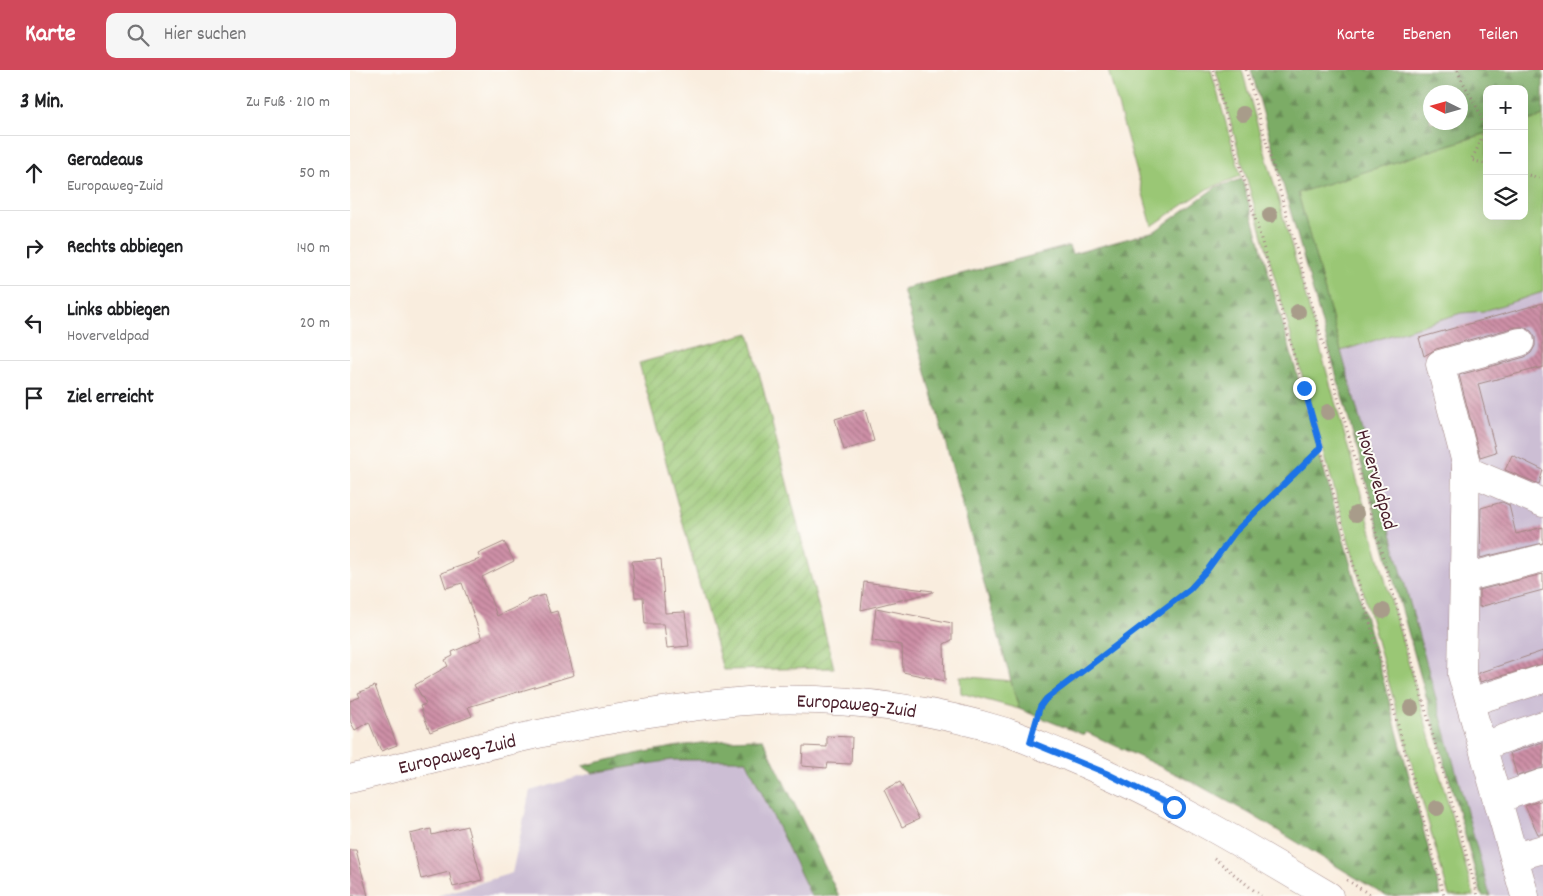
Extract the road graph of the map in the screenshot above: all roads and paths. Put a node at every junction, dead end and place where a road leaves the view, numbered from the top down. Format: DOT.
graph roads {
  1 [pos="1213,70"];
  2 [pos="1246,70"];
  3 [pos="1458,70"];
  4 [pos="1483,163"];
  5 [pos="1528,175"];
  6 [pos="1543,179"];
  7 [pos="1520,342"];
  8 [pos="1321,448"];
  9 [pos="1466,470"];
  10 [pos="1543,502"];
  11 [pos="1543,558"];
  12 [pos="1464,578"];
  13 [pos="1543,679"];
  14 [pos="1470,702"];
  15 [pos="1543,724"];
  16 [pos="1035,725"];
  17 [pos="1483,746"];
  18 [pos="350,779"];
  19 [pos="1543,783"];
  20 [pos="1498,799"];
  21 [pos="1543,849"];
  22 [pos="1209,855"];
  23 [pos="1515,857"];
  24 [pos="1336,887"];
  25 [pos="1261,896"];
  26 [pos="1372,896"];
  27 [pos="1444,896"];
  28 [pos="1478,896"];
  29 [pos="1525,896"];
  1 -- 8 [label="path"];
  2 -- 28 [label="path, Hoverveldpad"];
  3 -- 4 [label="path"];
  5 -- 6 [label="path"];
  7 -- 9 [label="street"];
  8 -- 16 [label="path"];
  8 -- 27 [label="path"];
  9 -- 10 [label="street"];
  9 -- 12 [label="street"];
  11 -- 12 [label="street"];
  12 -- 14 [label="street"];
  13 -- 14 [label="street"];
  14 -- 17 [label="street"];
  15 -- 17 [label="street"];
  16 -- 18 [label="street, Europaweg-Zuid"];
  16 -- 24 [label="street, Europaweg-Zuid"];
  17 -- 20 [label="street"];
  19 -- 20 [label="street"];
  20 -- 23 [label="street"];
  21 -- 23 [label="street"];
  22 -- 25 [label="path"];
  23 -- 29 [label="street"];
  24 -- 26 [label="path"];
}
